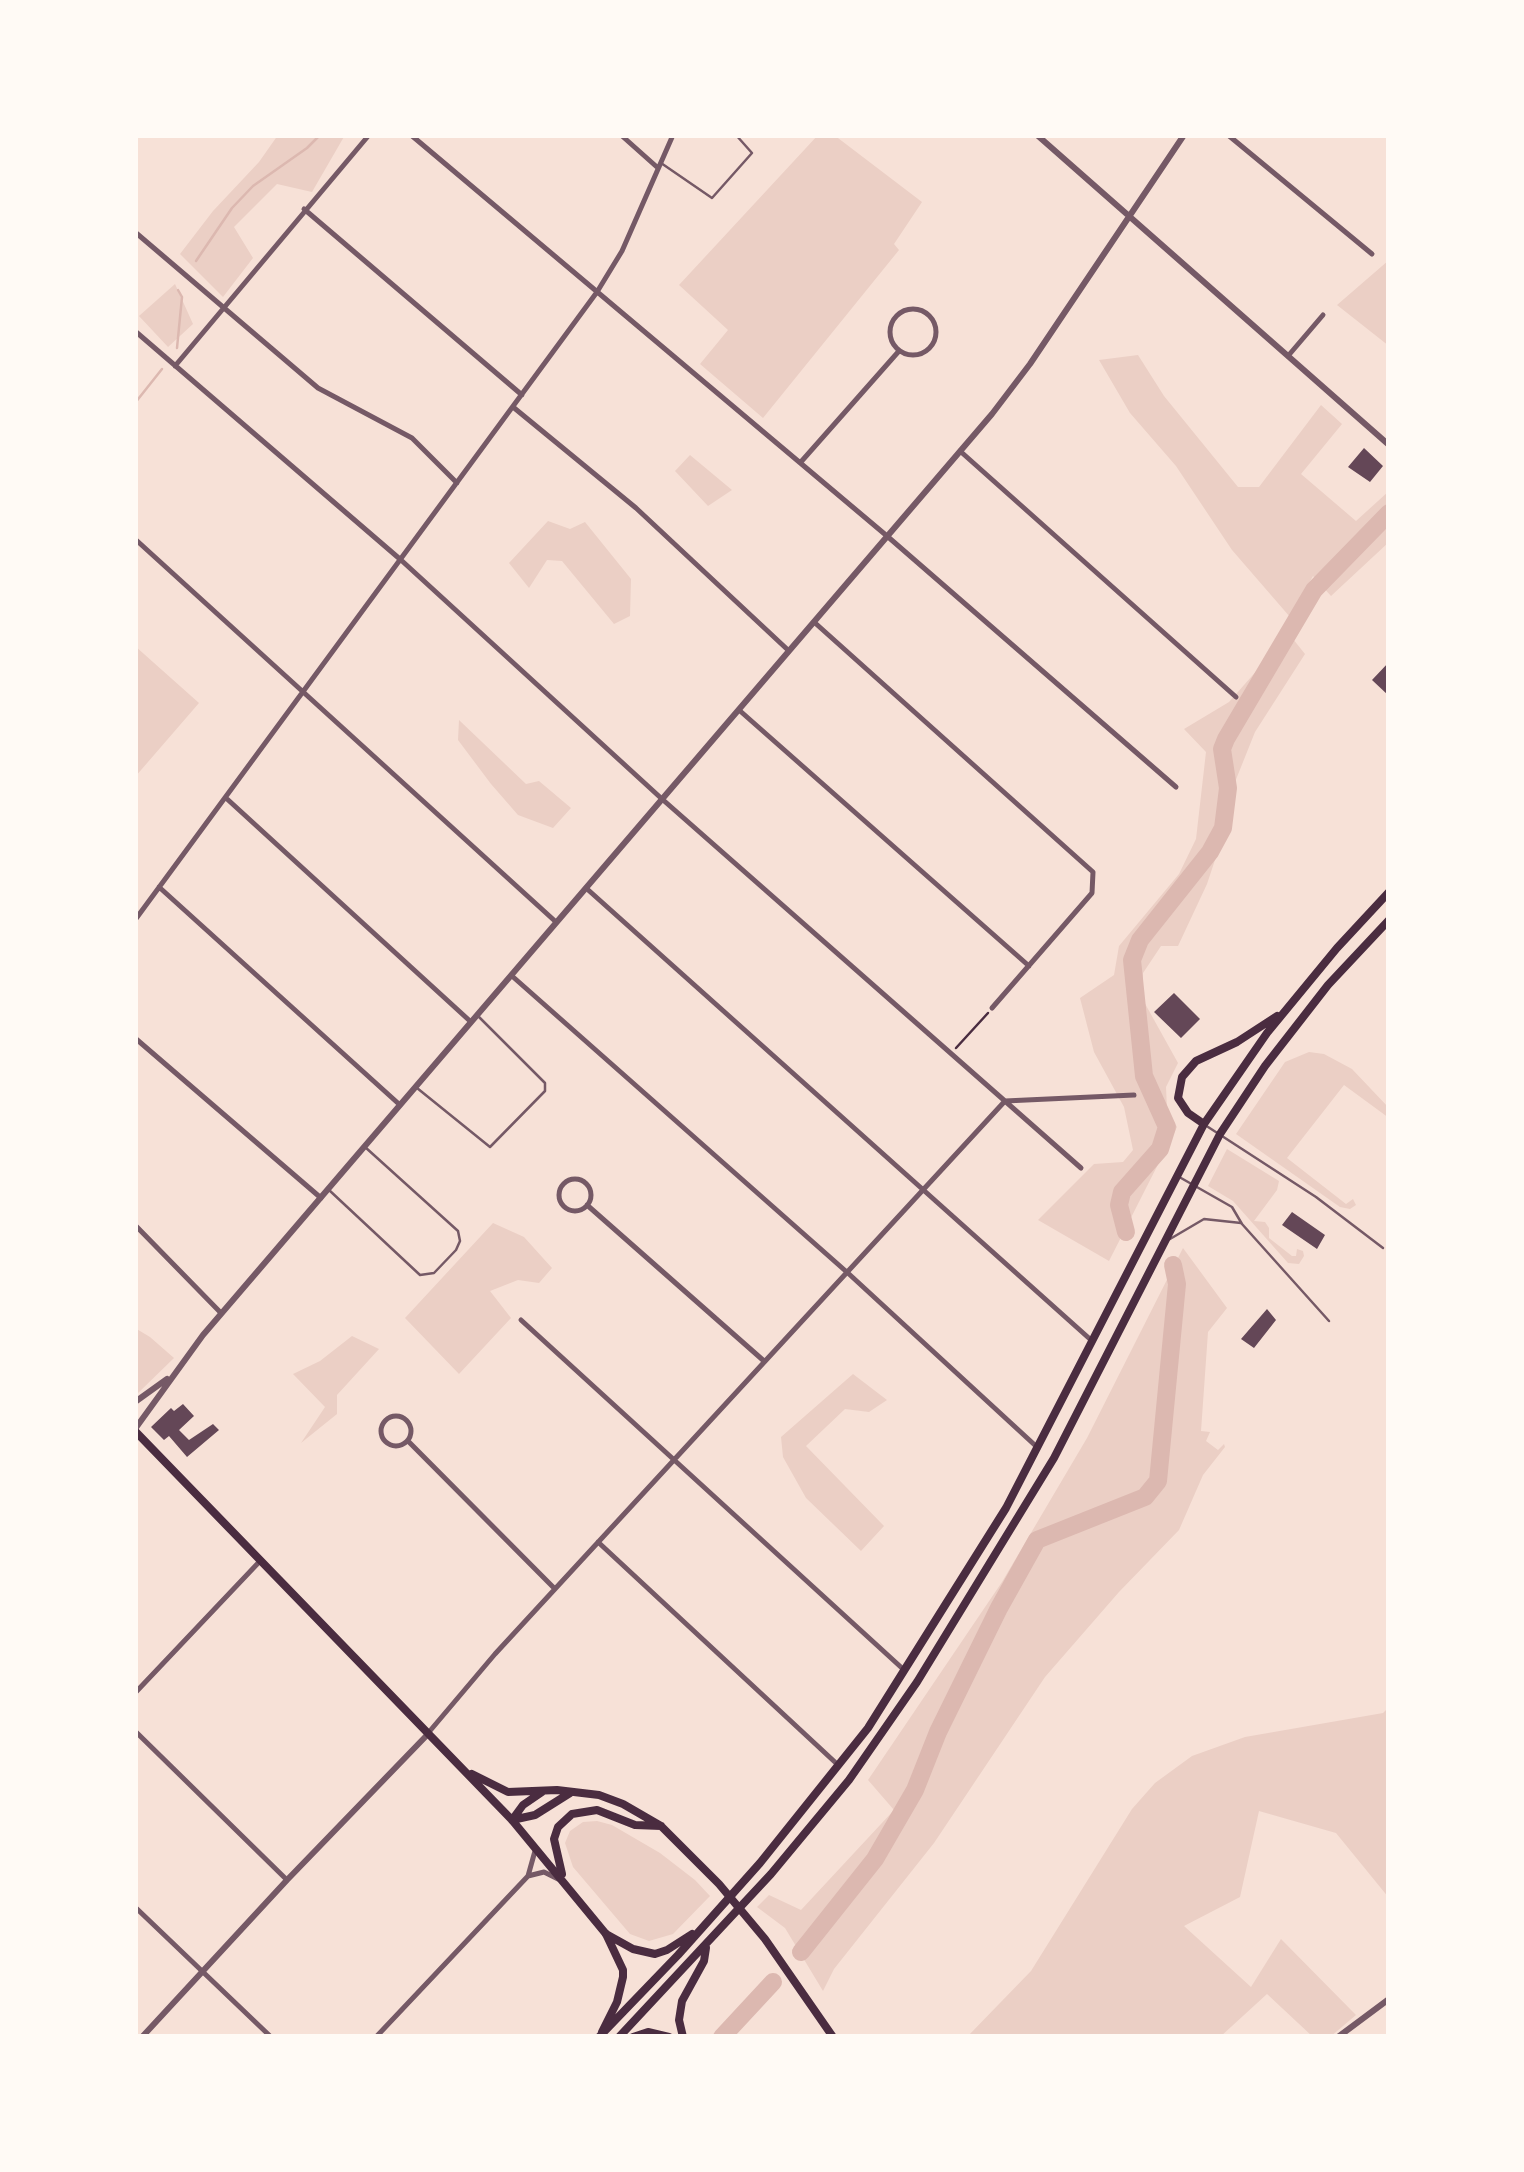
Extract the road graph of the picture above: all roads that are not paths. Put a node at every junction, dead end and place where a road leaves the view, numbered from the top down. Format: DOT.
graph roads {
  1 [pos="369,135"];
  2 [pos="411,135"];
  3 [pos="622,135"];
  4 [pos="673,135"];
  5 [pos="736,135"];
  6 [pos="1037,135"];
  7 [pos="1184,135"];
  8 [pos="1228,135"];
  9 [pos="660,165"];
  10 [pos="304,209"];
  11 [pos="1130,216"];
  12 [pos="135,232"];
  13 [pos="1372,254"];
  14 [pos="597,292"];
  15 [pos="222,308"];
  16 [pos="1323,315"];
  17 [pos="135,331"];
  18 [pos="899,351"];
  19 [pos="1288,356"];
  20 [pos="174,367"];
  21 [pos="522,395"];
  22 [pos="512,407"];
  23 [pos="1389,445"];
  24 [pos="960,451"];
  25 [pos="800,463"];
  26 [pos="457,483"];
  27 [pos="887,536"];
  28 [pos="135,540"];
  29 [pos="402,560"];
  30 [pos="814,622"];
  31 [pos="789,651"];
  32 [pos="303,691"];
  33 [pos="1236,697"];
  34 [pos="738,710"];
  35 [pos="1176,787"];
  36 [pos="226,798"];
  37 [pos="662,799"];
  38 [pos="159,887"];
  39 [pos="586,888"];
  40 [pos="1389,892"];
  41 [pos="135,920"];
  42 [pos="1389,920"];
  43 [pos="556,922"];
  44 [pos="1029,966"];
  45 [pos="511,975"];
  46 [pos="992,1008"];
  47 [pos="1285,1011"];
  48 [pos="474,1018"];
  49 [pos="135,1038"];
  50 [pos="416,1087"];
  51 [pos="1134,1094"];
  52 [pos="1005,1101"];
  53 [pos="400,1106"];
  54 [pos="1204,1124"];
  55 [pos="1220,1134"];
  56 [pos="364,1146"];
  57 [pos="1080,1168"];
  58 [pos="1177,1176"];
  59 [pos="1194,1185"];
  60 [pos="924,1188"];
  61 [pos="328,1190"];
  62 [pos="320,1198"];
  63 [pos="588,1205"];
  64 [pos="1242,1224"];
  65 [pos="135,1225"];
  66 [pos="1167,1241"];
  67 [pos="1383,1248"];
  68 [pos="846,1272"];
  69 [pos="222,1314"];
  70 [pos="521,1320"];
  71 [pos="1328,1321"];
  72 [pos="1093,1342"];
  73 [pos="764,1361"];
  74 [pos="172,1375"];
  75 [pos="135,1402"];
  76 [pos="135,1430"];
  77 [pos="408,1442"];
  78 [pos="1038,1448"];
  79 [pos="675,1458"];
  80 [pos="598,1542"];
  81 [pos="261,1560"];
  82 [pos="554,1589"];
  83 [pos="906,1671"];
  84 [pos="135,1693"];
  85 [pos="135,1730"];
  86 [pos="430,1732"];
  87 [pos="840,1766"];
  88 [pos="464,1770"];
  89 [pos="542,1792"];
  90 [pos="571,1793"];
  91 [pos="512,1820"];
  92 [pos="661,1826"];
  93 [pos="536,1847"];
  94 [pos="528,1876"];
  95 [pos="286,1880"];
  96 [pos="566,1882"];
  97 [pos="135,1907"];
  98 [pos="701,1928"];
  99 [pos="606,1934"];
  100 [pos="707,1945"];
  101 [pos="203,1970"];
  102 [pos="1389,1998"];
  103 [pos="142,2037"];
  104 [pos="271,2037"];
  105 [pos="376,2037"];
  106 [pos="599,2037"];
  107 [pos="620,2037"];
  108 [pos="633,2037"];
  109 [pos="670,2037"];
  110 [pos="683,2037"];
  111 [pos="833,2037"];
  112 [pos="1338,2037"];
  1 -- 10 [label="street"];
  2 -- 14 [label="street"];
  3 -- 9 [label="street"];
  4 -- 9 [label="street"];
  5 -- 9 [label="lane"];
  6 -- 11 [label="street"];
  7 -- 11 [label="street"];
  8 -- 13 [label="street"];
  9 -- 14 [label="street"];
  10 -- 15 [label="street"];
  10 -- 21 [label="street"];
  11 -- 19 [label="street"];
  11 -- 24 [label="street"];
  12 -- 15 [label="street"];
  14 -- 21 [label="street"];
  14 -- 25 [label="street"];
  15 -- 20 [label="street"];
  15 -- 26 [label="street"];
  16 -- 19 [label="street"];
  17 -- 20 [label="street"];
  18 -- 18 [label="street"];
  18 -- 25 [label="street"];
  19 -- 23 [label="street"];
  20 -- 29 [label="street"];
  21 -- 22 [label="street"];
  22 -- 26 [label="street"];
  22 -- 31 [label="street"];
  24 -- 27 [label="street"];
  24 -- 33 [label="street"];
  25 -- 27 [label="street"];
  26 -- 29 [label="street"];
  27 -- 30 [label="street"];
  27 -- 35 [label="street"];
  28 -- 32 [label="street"];
  29 -- 32 [label="street"];
  29 -- 37 [label="street"];
  30 -- 31 [label="street"];
  30 -- 44 [label="street"];
  31 -- 34 [label="street"];
  32 -- 36 [label="street"];
  32 -- 43 [label="street"];
  34 -- 37 [label="street"];
  34 -- 44 [label="street"];
  36 -- 38 [label="street"];
  36 -- 48 [label="street"];
  37 -- 39 [label="street"];
  37 -- 52 [label="street"];
  38 -- 41 [label="street"];
  38 -- 53 [label="street"];
  39 -- 43 [label="street"];
  39 -- 60 [label="street"];
  40 -- 47 [label="main road"];
  42 -- 55 [label="main road"];
  43 -- 45 [label="street"];
  44 -- 46 [label="street"];
  45 -- 48 [label="street"];
  45 -- 68 [label="street"];
  47 -- 54 [label="main road"];
  47 -- 54 [label="main road"];
  48 -- 50 [label="street"];
  48 -- 50 [label="lane"];
  49 -- 62 [label="street"];
  50 -- 53 [label="street"];
  51 -- 52 [label="street"];
  52 -- 57 [label="street"];
  52 -- 60 [label="street"];
  53 -- 56 [label="street"];
  54 -- 55 [label="lane"];
  54 -- 58 [label="main road"];
  55 -- 59 [label="main road"];
  55 -- 67 [label="lane"];
  56 -- 61 [label="street"];
  56 -- 61 [label="lane"];
  58 -- 59 [label="lane"];
  58 -- 72 [label="main road"];
  59 -- 64 [label="lane"];
  59 -- 66 [label="main road"];
  60 -- 68 [label="street"];
  60 -- 72 [label="street"];
  61 -- 62 [label="street"];
  62 -- 69 [label="street"];
  63 -- 63 [label="street"];
  63 -- 73 [label="street"];
  64 -- 66 [label="lane"];
  64 -- 71 [label="lane"];
  65 -- 69 [label="street"];
  66 -- 100 [label="main road"];
  68 -- 73 [label="street"];
  68 -- 78 [label="street"];
  69 -- 74 [label="street"];
  70 -- 79 [label="street"];
  72 -- 78 [label="main road"];
  73 -- 79 [label="street"];
  74 -- 75 [label="street"];
  74 -- 76 [label="street"];
  76 -- 81 [label="main road"];
  77 -- 77 [label="street"];
  77 -- 82 [label="street"];
  78 -- 83 [label="main road"];
  79 -- 80 [label="street"];
  79 -- 83 [label="street"];
  80 -- 82 [label="street"];
  80 -- 87 [label="street"];
  81 -- 84 [label="street"];
  81 -- 86 [label="main road"];
  82 -- 86 [label="street"];
  83 -- 87 [label="main road"];
  85 -- 95 [label="street"];
  86 -- 88 [label="main road"];
  86 -- 95 [label="street"];
  87 -- 98 [label="main road"];
  88 -- 89 [label="main road"];
  88 -- 91 [label="main road"];
  89 -- 90 [label="main road"];
  89 -- 91 [label="main road"];
  90 -- 91 [label="main road"];
  90 -- 92 [label="main road"];
  91 -- 93 [label="main road"];
  92 -- 96 [label="main road"];
  92 -- 111 [label="main road"];
  93 -- 94 [label="street"];
  93 -- 96 [label="main road"];
  94 -- 96 [label="street"];
  94 -- 105 [label="street"];
  95 -- 101 [label="street"];
  96 -- 99 [label="main road"];
  97 -- 101 [label="street"];
  98 -- 99 [label="main road"];
  98 -- 106 [label="main road"];
  99 -- 106 [label="main road"];
  100 -- 107 [label="main road"];
  100 -- 110 [label="main road"];
  101 -- 103 [label="street"];
  101 -- 104 [label="street"];
  102 -- 112 [label="street"];
  108 -- 109 [label="main road"];
}
